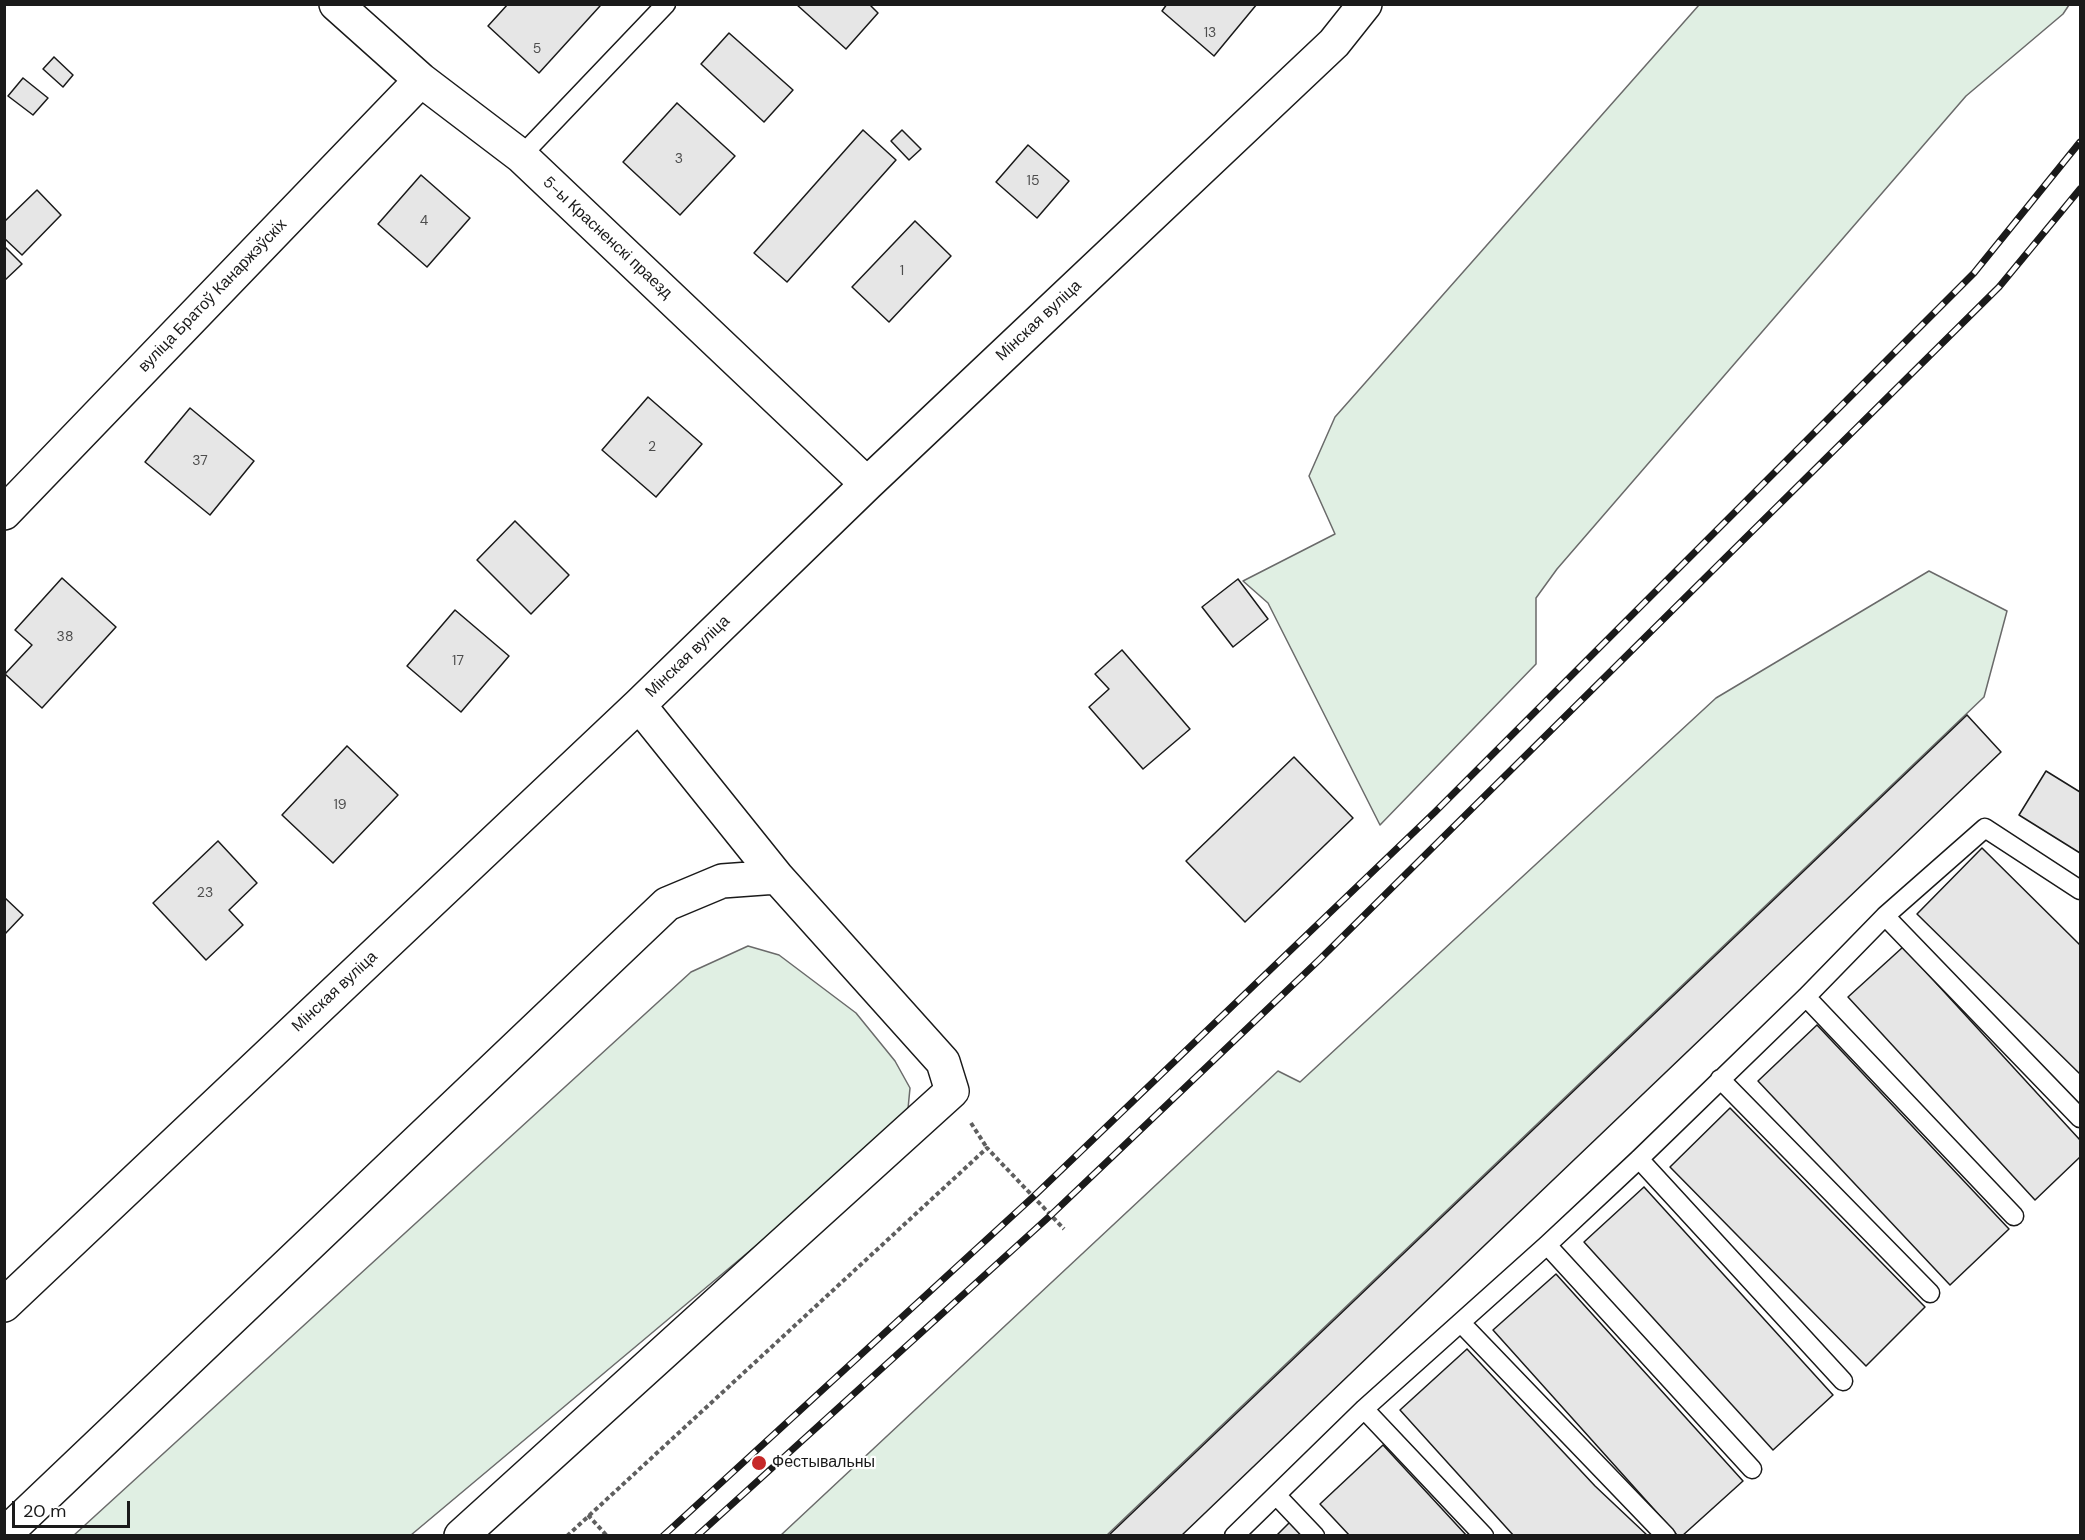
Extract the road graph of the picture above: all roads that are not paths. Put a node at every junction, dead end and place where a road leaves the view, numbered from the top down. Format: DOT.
graph roads {
  1 [pos="336,4"];
  2 [pos="666,4"];
  3 [pos="1365,4"];
  4 [pos="421,80"];
  5 [pos="521,156"];
  6 [pos="867,484"];
  7 [pos="4,513"];
  8 [pos="639,705"];
  9 [pos="777,877"];
  10 [pos="2080,890"];
  11 [pos="1885,916"];
  12 [pos="1806,997"];
  13 [pos="1720,1079"];
  14 [pos="2080,1118"];
  15 [pos="1639,1159"];
  16 [pos="2014,1216"];
  17 [pos="1547,1245"];
  18 [pos="1930,1293"];
  19 [pos="4,1305"];
  20 [pos="1461,1323"];
  21 [pos="1843,1381"];
  22 [pos="1364,1409"];
  23 [pos="1752,1470"];
  24 [pos="1277,1496"];
  25 [pos="4,1535"];
  26 [pos="461,1536"];
  27 [pos="1234,1536"];
  28 [pos="1316,1536"];
  29 [pos="1484,1536"];
  30 [pos="1666,1536"];
  1 -- 4 [label="street, 5-ы Красненскі праезд"];
  2 -- 5 [label="lane"];
  3 -- 6 [label="street, Мінская вуліца"];
  4 -- 5 [label="street, 5-ы Красненскі праезд"];
  4 -- 7 [label="street, вуліца Братоў Канаржэўскіх"];
  5 -- 6 [label="street, 5-ы Красненскі праезд"];
  6 -- 8 [label="street, Мінская вуліца"];
  8 -- 9 [label="street"];
  8 -- 19 [label="street, Мінская вуліца"];
  9 -- 25 [label="street"];
  9 -- 26 [label="street"];
  10 -- 11 [label="lane"];
  11 -- 12 [label="lane"];
  11 -- 14 [label="lane"];
  12 -- 13 [label="lane"];
  12 -- 16 [label="lane"];
  13 -- 15 [label="lane"];
  13 -- 18 [label="lane"];
  15 -- 17 [label="lane"];
  15 -- 21 [label="lane"];
  17 -- 20 [label="lane"];
  17 -- 23 [label="lane"];
  20 -- 22 [label="lane"];
  20 -- 30 [label="lane"];
  22 -- 24 [label="lane"];
  22 -- 29 [label="lane"];
  24 -- 27 [label="lane"];
  24 -- 28 [label="lane"];
}
